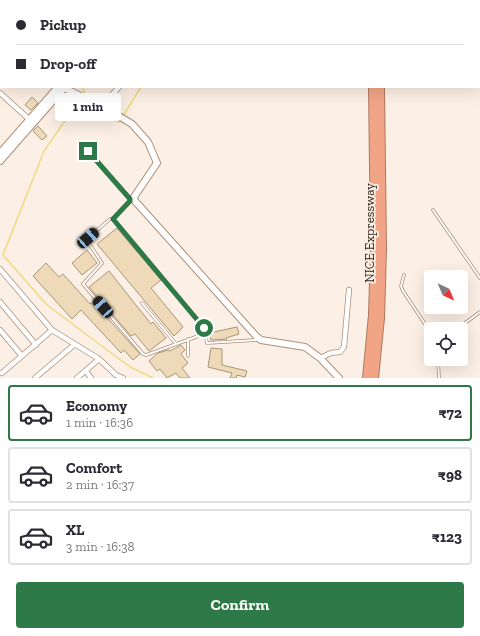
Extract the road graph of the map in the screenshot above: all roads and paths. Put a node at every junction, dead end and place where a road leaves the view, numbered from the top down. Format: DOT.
graph roads {
  1 [pos="61,88"];
  2 [pos="64,88"];
  3 [pos="118,88"];
  4 [pos="373,88"];
  5 [pos="380,88"];
  6 [pos="1,94"];
  7 [pos="102,106"];
  8 [pos="32,121"];
  9 [pos="88,151"];
  10 [pos="0,154"];
  11 [pos="0,161"];
  12 [pos="433,210"];
  13 [pos="113,219"];
  14 [pos="0,269"];
  15 [pos="404,275"];
  16 [pos="480,278"];
  17 [pos="349,290"];
  18 [pos="0,302"];
  19 [pos="142,303"];
  20 [pos="480,312"];
  21 [pos="424,322"];
  22 [pos="466,322"];
  23 [pos="0,330"];
  24 [pos="52,330"];
  25 [pos="204,334"];
  26 [pos="188,340"];
  27 [pos="261,340"];
  28 [pos="176,344"];
  29 [pos="36,345"];
  30 [pos="74,345"];
  31 [pos="22,356"];
  32 [pos="188,356"];
  33 [pos="320,358"];
  34 [pos="99,359"];
  35 [pos="438,366"];
  36 [pos="111,370"];
  37 [pos="86,371"];
  38 [pos="1,372"];
  39 [pos="6,378"];
  40 [pos="35,378"];
  41 [pos="78,378"];
  42 [pos="91,378"];
  43 [pos="115,378"];
  44 [pos="123,378"];
  45 [pos="339,378"];
  46 [pos="367,378"];
  47 [pos="374,378"];
  48 [pos="438,378"];
  1 -- 8 [label="street"];
  2 -- 7 [label="street"];
  3 -- 7 [label="street"];
  4 -- 46 [label="highway, NICE Expressway"];
  5 -- 47 [label="highway, NICE Expressway"];
  6 -- 8 [label="street"];
  7 -- 27 [label="street"];
  8 -- 10 [label="street"];
  8 -- 11 [label="street"];
  9 -- 13 [label="lane"];
  12 -- 16 [label="lane"];
  13 -- 25 [label="lane"];
  13 -- 28 [label="lane"];
  14 -- 24 [label="street"];
  15 -- 21 [label="lane"];
  17 -- 33 [label="street"];
  18 -- 29 [label="street"];
  19 -- 28 [label="lane"];
  20 -- 22 [label="lane"];
  23 -- 31 [label="street"];
  24 -- 29 [label="street"];
  24 -- 30 [label="street"];
  25 -- 26 [label="lane"];
  25 -- 27 [label="lane"];
  26 -- 28 [label="lane"];
  26 -- 32 [label="lane"];
  27 -- 33 [label="street"];
  29 -- 31 [label="street"];
  30 -- 34 [label="street"];
  30 -- 40 [label="street"];
  31 -- 38 [label="street"];
  33 -- 45 [label="street"];
  34 -- 36 [label="street"];
  34 -- 37 [label="street"];
  35 -- 48 [label="lane"];
  36 -- 43 [label="street"];
  36 -- 44 [label="street"];
  37 -- 41 [label="street"];
  37 -- 42 [label="street"];
  38 -- 39 [label="street"];
}
